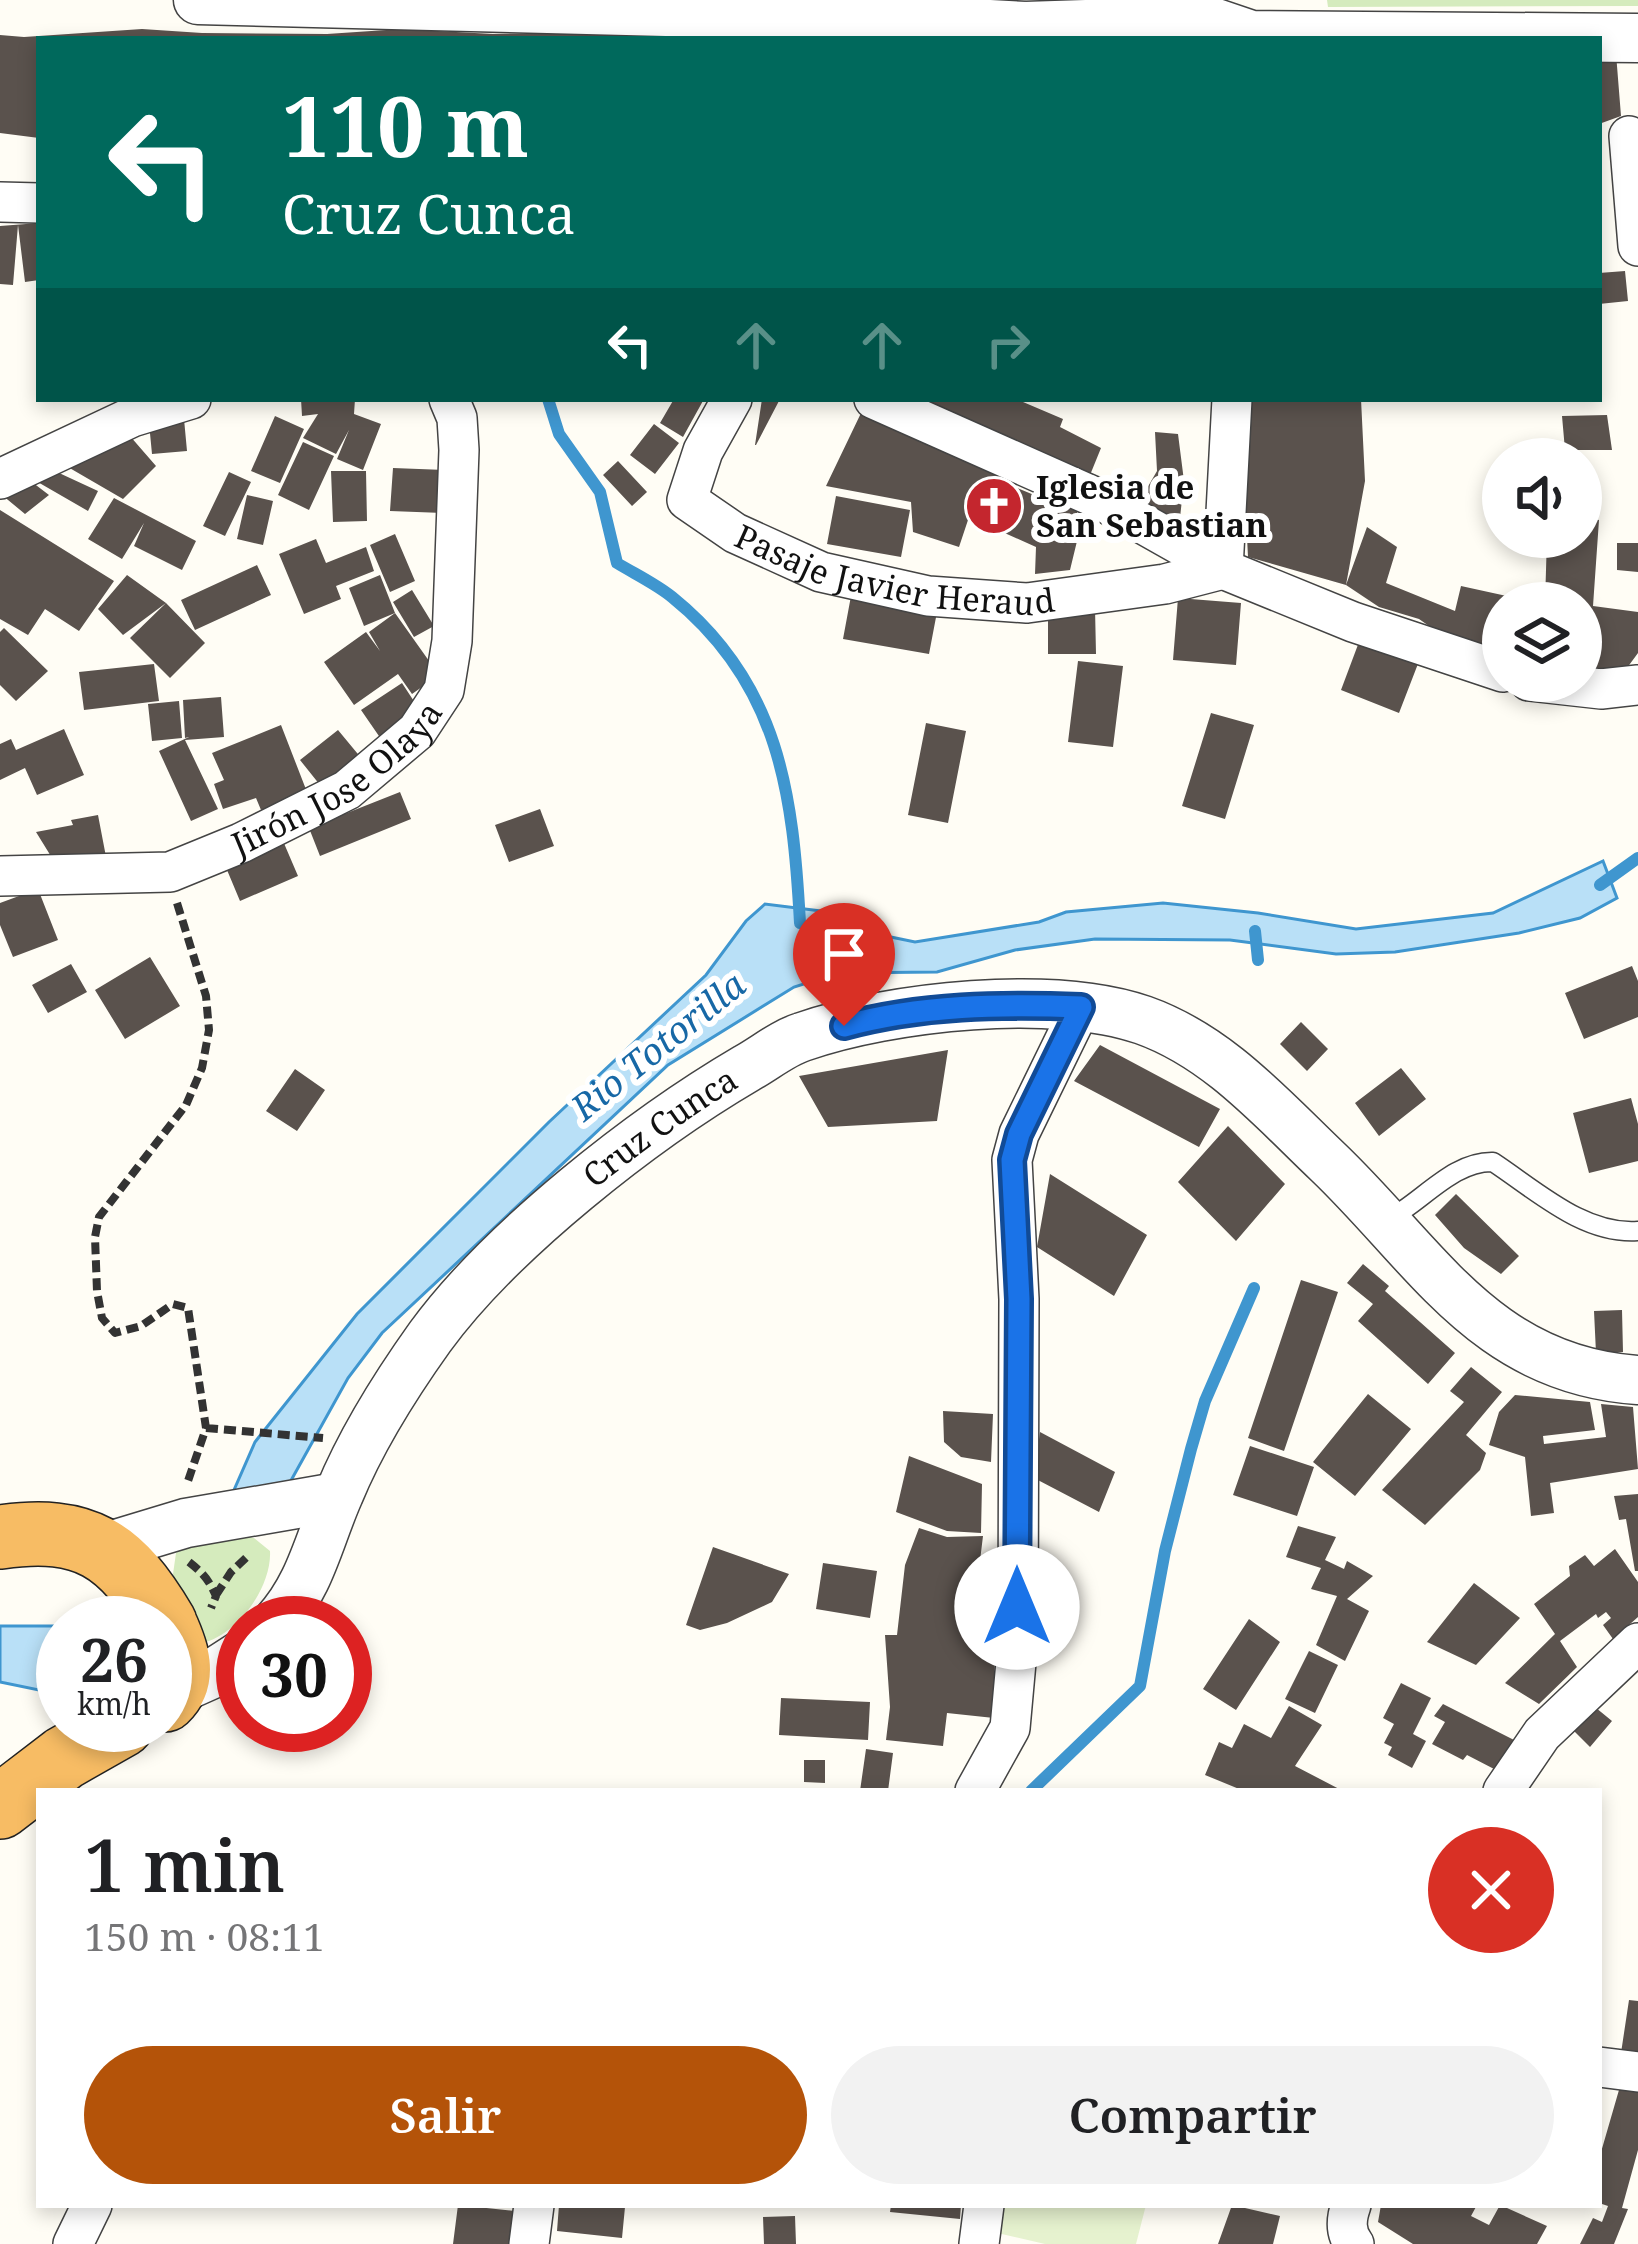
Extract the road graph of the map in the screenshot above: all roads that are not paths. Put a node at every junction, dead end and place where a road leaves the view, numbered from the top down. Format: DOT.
graph roads {
  1 [pos="198,0"];
  2 [pos="1638,8"];
  3 [pos="1208,30"];
  4 [pos="1380,36"];
  5 [pos="1602,38"];
  6 [pos="1638,38"];
  7 [pos="1629,136"];
  8 [pos="0,202"];
  9 [pos="36,203"];
  10 [pos="1638,246"];
  11 [pos="181,402"];
  12 [pos="450,402"];
  13 [pos="729,402"];
  14 [pos="881,402"];
  15 [pos="1232,402"];
  16 [pos="0,479"];
  17 [pos="1223,569"];
  18 [pos="1482,665"];
  19 [pos="1638,685"];
  20 [pos="1602,689"];
  21 [pos="0,876"];
  22 [pos="1081,1007"];
  23 [pos="1385,1221"];
  24 [pos="1638,1231"];
  25 [pos="1638,1380"];
  26 [pos="337,1497"];
  27 [pos="0,1537"];
  28 [pos="111,1557"];
  29 [pos="134,1596"];
  30 [pos="299,1596"];
  31 [pos="1638,1643"];
  32 [pos="75,1752"];
  33 [pos="977,1788"];
  34 [pos="1505,1788"];
  35 [pos="0,1807"];
  36 [pos="1602,2067"];
  37 [pos="1638,2072"];
  38 [pos="91,2208"];
  39 [pos="535,2208"];
  40 [pos="984,2208"];
  41 [pos="1350,2208"];
  42 [pos="73,2244"];
  43 [pos="529,2244"];
  44 [pos="979,2244"];
  45 [pos="1354,2244"];
  1 -- 3 [label="street"];
  2 -- 3 [label="street"];
  3 -- 4 [label="street"];
  5 -- 6 [label="street"];
  7 -- 10 [label="street"];
  8 -- 9 [label="street"];
  11 -- 16 [label="street"];
  12 -- 21 [label="street, Jirón Jose Olaya"];
  13 -- 17 [label="street, Pasaje Javier Heraud"];
  14 -- 17 [label="street"];
  15 -- 17 [label="street"];
  17 -- 18 [label="street"];
  19 -- 20 [label="street"];
  22 -- 23 [label="street, Cruz Cunca"];
  22 -- 26 [label="street, Cruz Cunca"];
  22 -- 33 [label="street"];
  23 -- 24 [label="lane"];
  23 -- 25 [label="street, Cruz Cunca"];
  26 -- 28 [label="street"];
  26 -- 30 [label="street, Cruz Cunca"];
  27 -- 28 [label="highway"];
  28 -- 29 [label="highway"];
  31 -- 34 [label="street"];
  32 -- 35 [label="highway"];
  36 -- 37 [label="street"];
  38 -- 42 [label="street"];
  39 -- 43 [label="street"];
  40 -- 44 [label="street"];
  41 -- 45 [label="street"];
}
